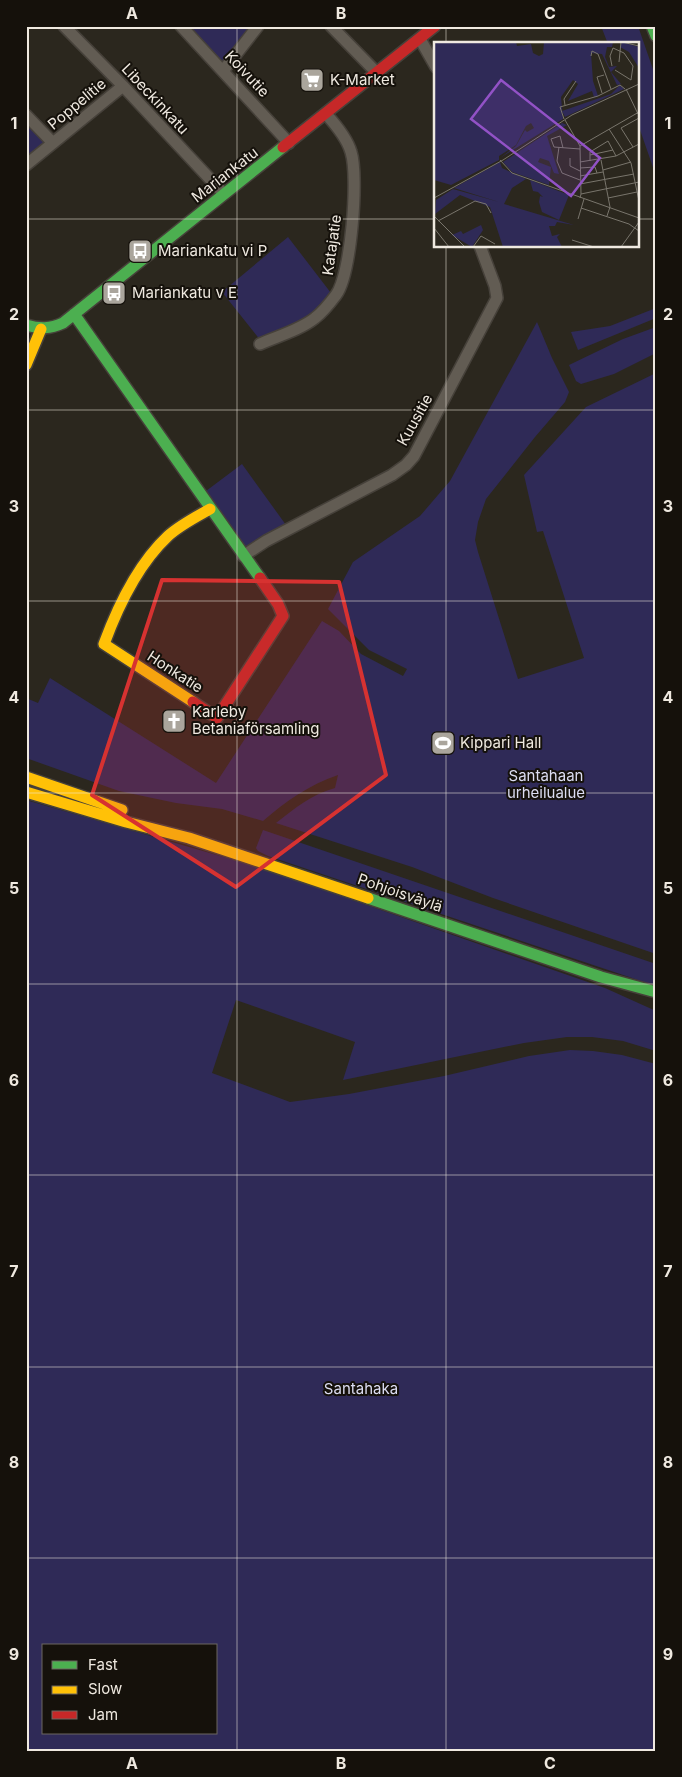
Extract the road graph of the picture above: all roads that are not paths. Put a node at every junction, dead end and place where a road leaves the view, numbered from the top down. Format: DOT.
graph roads {
  1 [pos="64,26"];
  2 [pos="181,26"];
  3 [pos="258,26"];
  4 [pos="331,26"];
  5 [pos="435,26"];
  6 [pos="652,26"];
  7 [pos="656,36"];
  8 [pos="420,39"];
  9 [pos="434,64"];
  10 [pos="223,71"];
  11 [pos="377,73"];
  12 [pos="123,86"];
  13 [pos="326,114"];
  14 [pos="26,116"];
  15 [pos="289,143"];
  16 [pos="53,144"];
  17 [pos="26,165"];
  18 [pos="224,194"];
  19 [pos="481,248"];
  20 [pos="74,314"];
  21 [pos="26,325"];
  22 [pos="41,330"];
  23 [pos="260,344"];
  24 [pos="26,365"];
  25 [pos="210,509"];
  26 [pos="243,556"];
  27 [pos="26,777"];
  28 [pos="26,792"];
  29 [pos="189,838"];
  30 [pos="602,977"];
  31 [pos="656,992"];
  32 [pos="656,1003"];
  1 -- 12 [label="street, Libeckinkatu"];
  2 -- 10 [label="street, Koivutie"];
  3 -- 10 [label="street"];
  4 -- 11 [label="street"];
  5 -- 8 [label="street, Mariankatu"];
  6 -- 7 [label="street"];
  8 -- 9 [label="street"];
  8 -- 11 [label="street, Mariankatu"];
  10 -- 15 [label="street, Koivutie"];
  11 -- 13 [label="street, Mariankatu"];
  12 -- 16 [label="street, Poppelitie"];
  12 -- 18 [label="street, Libeckinkatu"];
  13 -- 15 [label="street, Mariankatu"];
  13 -- 23 [label="street, Katajatie"];
  14 -- 16 [label="street"];
  15 -- 18 [label="street, Mariankatu"];
  16 -- 17 [label="street, Poppelitie"];
  18 -- 20 [label="street, Mariankatu"];
  19 -- 26 [label="street, Kuusitie"];
  20 -- 22 [label="street, Mariankatu"];
  20 -- 25 [label="street, Honkatie"];
  21 -- 22 [label="street"];
  22 -- 24 [label="street"];
  25 -- 26 [label="street, Honkatie"];
  25 -- 26 [label="street, Honkatie"];
  27 -- 29 [label="street, Pohjoisväylä"];
  28 -- 29 [label="street, Pohjoisväylä"];
  29 -- 30 [label="street, Pohjoisväylä"];
  30 -- 31 [label="street, Pohjoisväylä"];
  30 -- 32 [label="street, Pohjoisväylä"];
}
